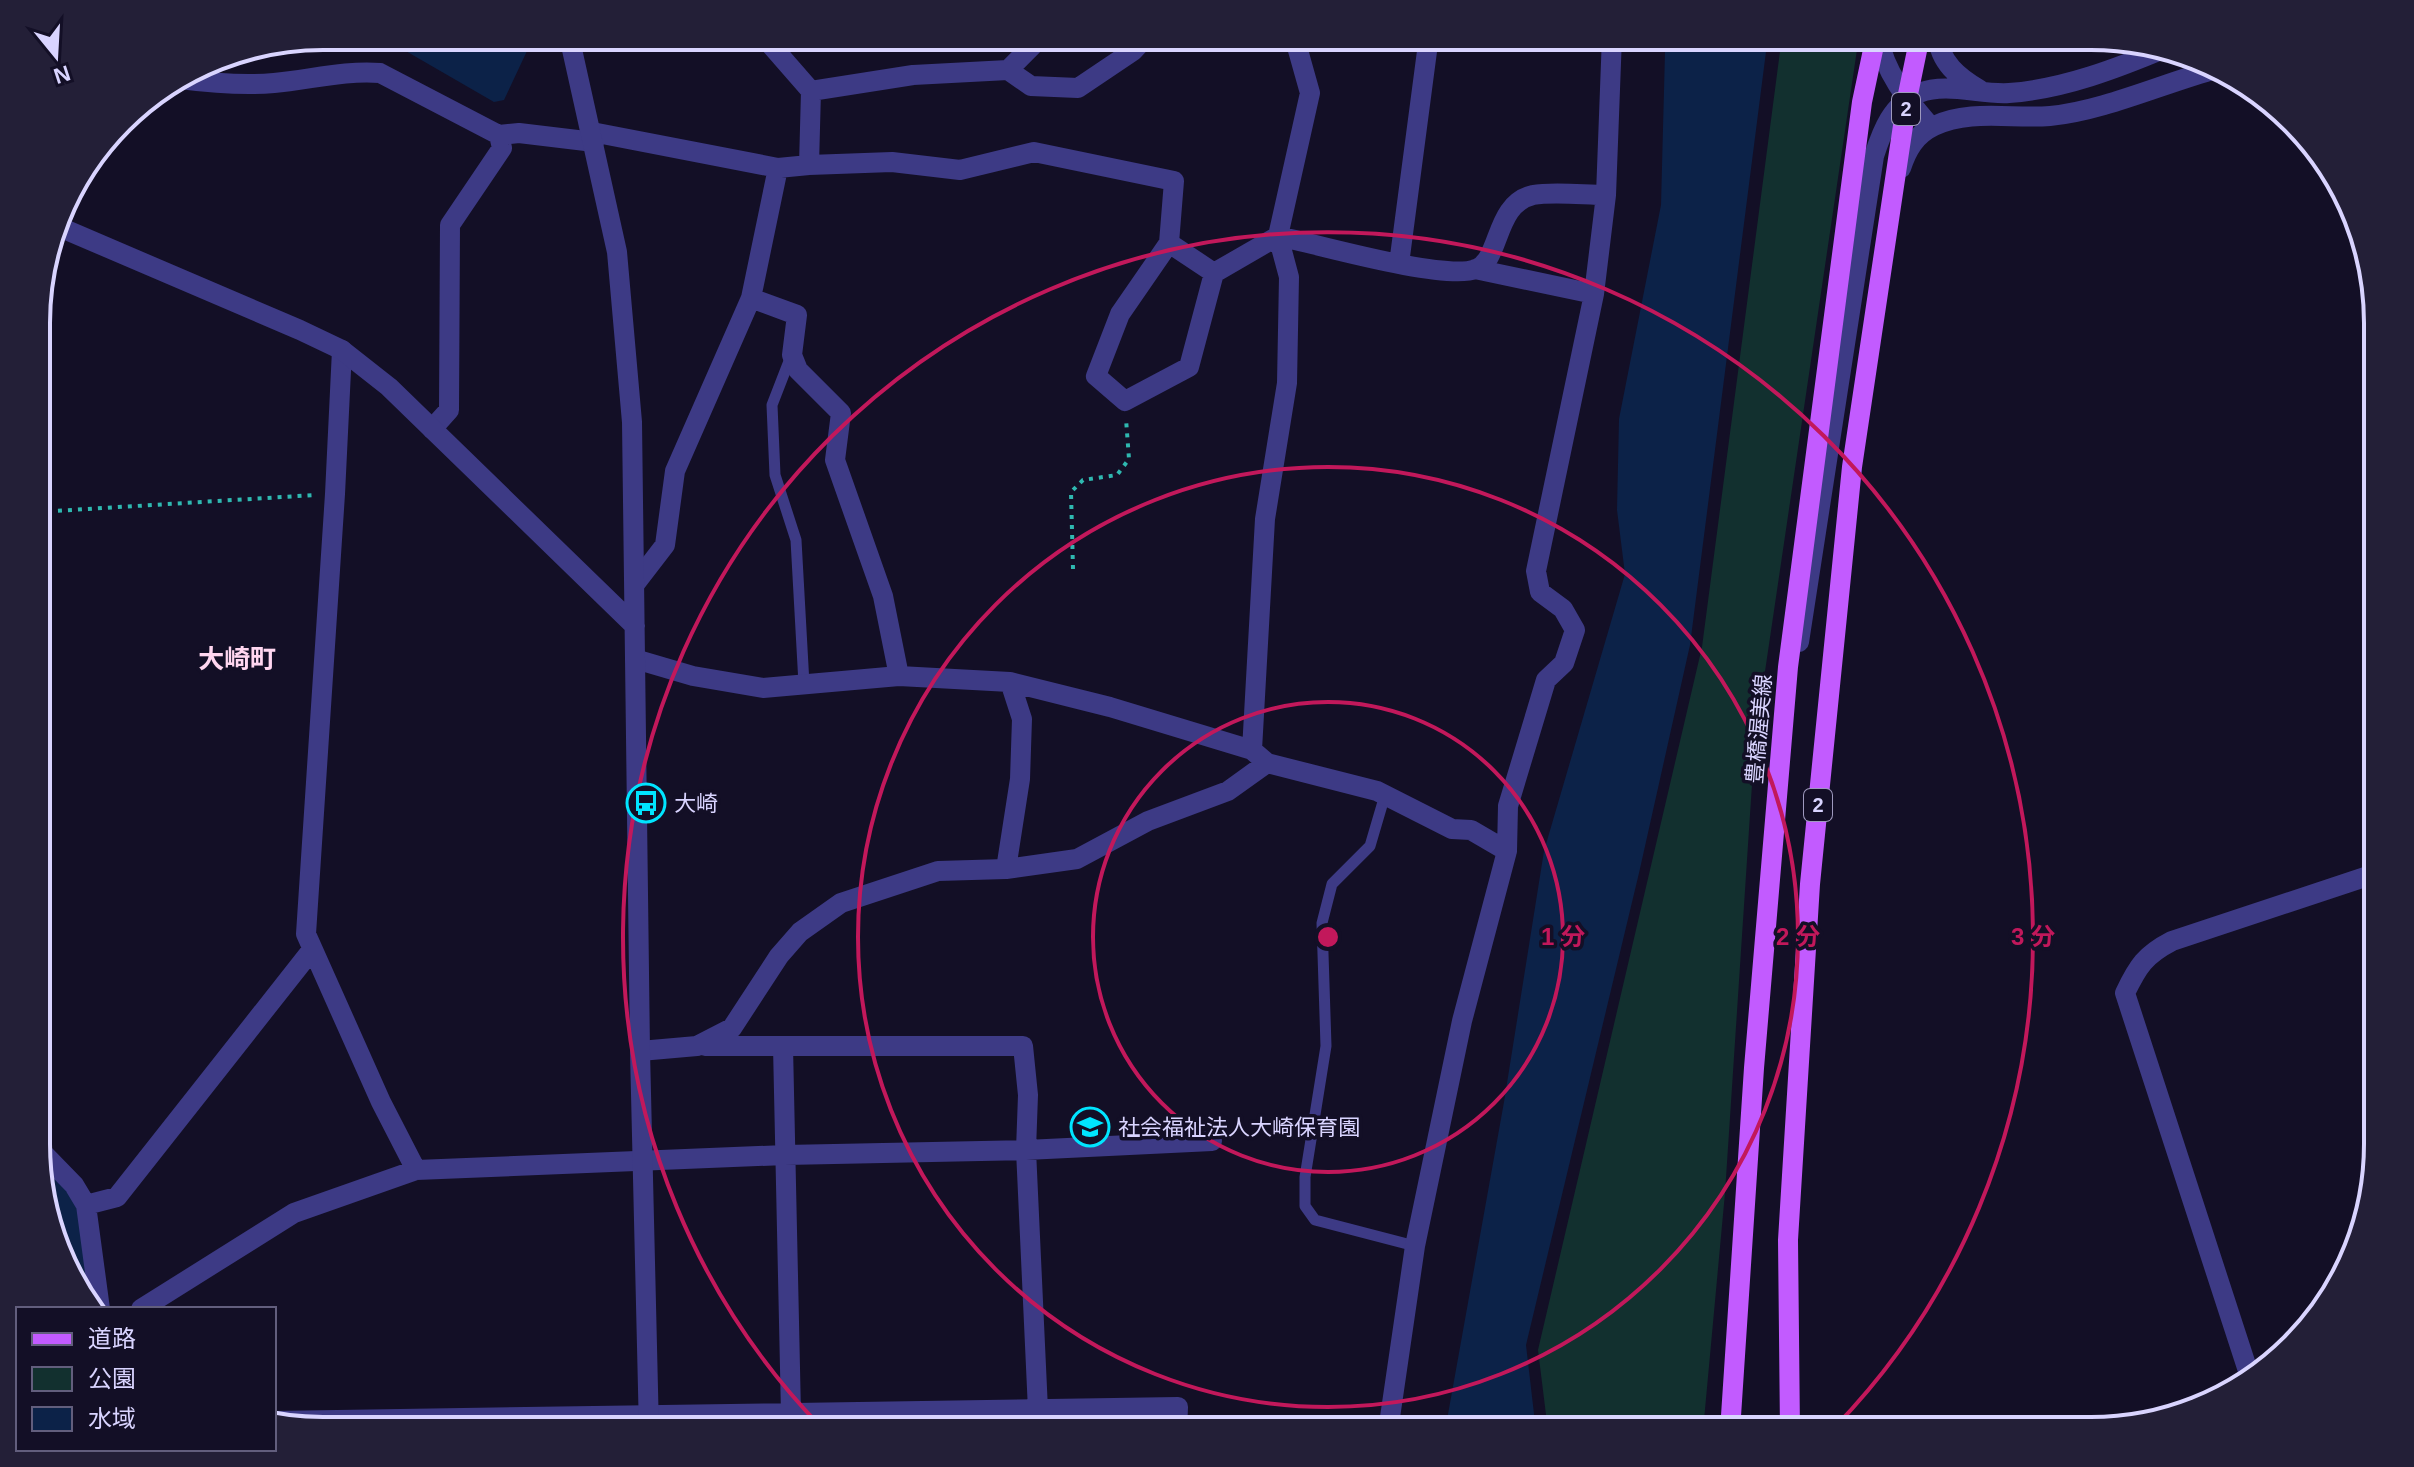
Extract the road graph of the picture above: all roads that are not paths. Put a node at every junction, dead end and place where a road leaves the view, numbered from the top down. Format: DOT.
graph roads {
  1 [pos="572,50"];
  2 [pos="773,50"];
  3 [pos="1028,50"];
  4 [pos="1134,50"];
  5 [pos="1298,50"];
  6 [pos="1427,50"];
  7 [pos="1611,50"];
  8 [pos="1874,50"];
  9 [pos="1881,50"];
  10 [pos="1917,50"];
  11 [pos="1940,50"];
  12 [pos="2144,56"];
  13 [pos="1008,70"];
  14 [pos="2200,74"];
  15 [pos="197,81"];
  16 [pos="811,91"];
  17 [pos="1985,92"];
  18 [pos="1907,99"];
  19 [pos="1931,127"];
  20 [pos="499,135"];
  21 [pos="593,137"];
  22 [pos="809,165"];
  23 [pos="778,168"];
  24 [pos="1895,183"];
  25 [pos="1606,195"];
  26 [pos="67,230"];
  27 [pos="1278,236"];
  28 [pos="1169,243"];
  29 [pos="1399,264"];
  30 [pos="1475,269"];
  31 [pos="1214,273"];
  32 [pos="1594,294"];
  33 [pos="751,298"];
  34 [pos="342,350"];
  35 [pos="792,355"];
  36 [pos="432,429"];
  37 [pos="635,584"];
  38 [pos="635,626"];
  39 [pos="635,659"];
  40 [pos="899,676"];
  41 [pos="1010,682"];
  42 [pos="804,684"];
  43 [pos="1785,696"];
  44 [pos="1259,756"];
  45 [pos="1385,795"];
  46 [pos="1507,851"];
  47 [pos="1006,869"];
  48 [pos="2363,878"];
  49 [pos="311,951"];
  50 [pos="697,1046"];
  51 [pos="783,1046"];
  52 [pos="640,1051"];
  53 [pos="1212,1141"];
  54 [pos="1026,1150"];
  55 [pos="785,1155"];
  56 [pos="644,1160"];
  57 [pos="51,1161"];
  58 [pos="416,1170"];
  59 [pos="86,1205"];
  60 [pos="1415,1246"];
  61 [pos="99,1298"];
  62 [pos="144,1307"];
  63 [pos="2247,1367"];
  64 [pos="1789,1391"];
  65 [pos="1038,1410"];
  66 [pos="791,1414"];
  67 [pos="1390,1416"];
  68 [pos="1731,1416"];
  69 [pos="1784,1416"];
  70 [pos="1790,1416"];
  71 [pos="649,1417"];
  72 [pos="747,1417"];
  73 [pos="1038,1417"];
  74 [pos="1178,1417"];
  1 -- 21 [label="street"];
  2 -- 16 [label="street"];
  3 -- 13 [label="street"];
  4 -- 13 [label="street"];
  5 -- 27 [label="street"];
  6 -- 29 [label="street"];
  7 -- 25 [label="street"];
  8 -- 43 [label="main road, 豊橋渥美線 / 2"];
  9 -- 18 [label="street"];
  10 -- 18 [label="main road, 2"];
  11 -- 17 [label="street"];
  12 -- 17 [label="street"];
  13 -- 16 [label="street"];
  14 -- 19 [label="street"];
  15 -- 20 [label="street"];
  16 -- 22 [label="street"];
  17 -- 18 [label="street"];
  18 -- 19 [label="street"];
  18 -- 24 [label="main road, 2"];
  18 -- 43 [label="street"];
  19 -- 24 [label="street"];
  20 -- 21 [label="street"];
  20 -- 36 [label="street"];
  21 -- 23 [label="street"];
  21 -- 37 [label="street"];
  22 -- 23 [label="street"];
  22 -- 28 [label="street"];
  23 -- 33 [label="street"];
  24 -- 64 [label="main road, 2"];
  25 -- 30 [label="street"];
  25 -- 32 [label="street"];
  26 -- 34 [label="street"];
  27 -- 29 [label="street"];
  27 -- 31 [label="street"];
  27 -- 44 [label="street"];
  28 -- 31 [label="street"];
  28 -- 31 [label="street"];
  29 -- 30 [label="street"];
  30 -- 32 [label="street"];
  32 -- 46 [label="street"];
  33 -- 35 [label="street"];
  33 -- 37 [label="street"];
  34 -- 36 [label="street"];
  34 -- 49 [label="street"];
  35 -- 40 [label="street"];
  35 -- 42 [label="lane"];
  36 -- 38 [label="street"];
  37 -- 38 [label="street"];
  38 -- 39 [label="street"];
  39 -- 42 [label="street"];
  39 -- 52 [label="street"];
  40 -- 41 [label="street"];
  40 -- 42 [label="street"];
  41 -- 44 [label="street"];
  41 -- 47 [label="street"];
  43 -- 68 [label="main road, 豊橋渥美線 / 2"];
  44 -- 45 [label="street"];
  44 -- 47 [label="street"];
  45 -- 46 [label="street"];
  45 -- 60 [label="lane"];
  46 -- 60 [label="street"];
  47 -- 50 [label="street"];
  48 -- 63 [label="street"];
  49 -- 58 [label="street"];
  49 -- 59 [label="street"];
  50 -- 51 [label="street"];
  50 -- 52 [label="street"];
  51 -- 54 [label="street"];
  51 -- 55 [label="street"];
  52 -- 56 [label="street"];
  53 -- 54 [label="street"];
  54 -- 55 [label="street"];
  54 -- 65 [label="street"];
  55 -- 56 [label="street"];
  55 -- 66 [label="street"];
  56 -- 58 [label="street"];
  56 -- 71 [label="street"];
  57 -- 59 [label="street"];
  58 -- 62 [label="street"];
  59 -- 61 [label="street"];
  60 -- 67 [label="street"];
  64 -- 69 [label="main road"];
  64 -- 70 [label="main road, 2"];
  65 -- 66 [label="street"];
  65 -- 73 [label="street"];
  65 -- 74 [label="street"];
  66 -- 72 [label="street"];
}
